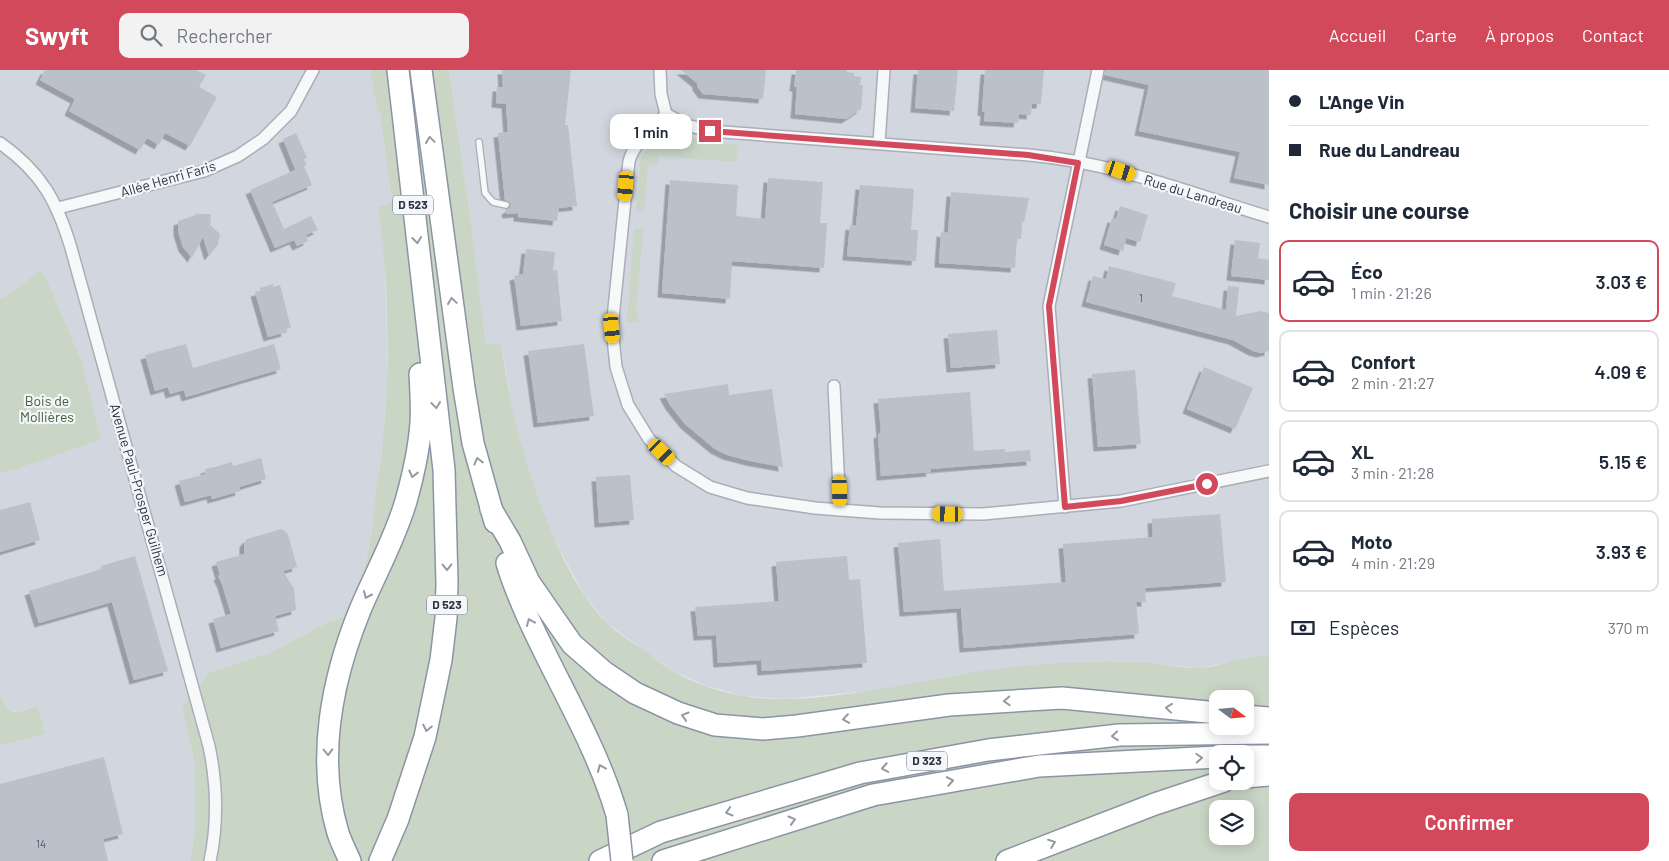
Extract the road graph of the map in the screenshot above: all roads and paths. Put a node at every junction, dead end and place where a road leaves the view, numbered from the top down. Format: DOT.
graph roads {
  1 [pos="313,70"];
  2 [pos="398,70"];
  3 [pos="420,70"];
  4 [pos="660,70"];
  5 [pos="884,70"];
  6 [pos="1098,70"];
  7 [pos="666,114"];
  8 [pos="479,142"];
  9 [pos="0,143"];
  10 [pos="879,143"];
  11 [pos="1078,163"];
  12 [pos="506,205"];
  13 [pos="58,208"];
  14 [pos="1269,217"];
  15 [pos="428,340"];
  16 [pos="834,386"];
  17 [pos="1269,471"];
  18 [pos="1065,507"];
  19 [pos="490,509"];
  20 [pos="840,510"];
  21 [pos="1209,712"];
  22 [pos="1254,717"];
  23 [pos="1269,718"];
  24 [pos="1269,733"];
  25 [pos="1254,756"];
  26 [pos="1269,756"];
  27 [pos="1209,757"];
  28 [pos="1269,775"];
  29 [pos="1254,776"];
  30 [pos="1209,786"];
  31 [pos="210,861"];
  32 [pos="350,861"];
  33 [pos="380,861"];
  34 [pos="600,861"];
  35 [pos="622,861"];
  36 [pos="663,861"];
  37 [pos="1007,861"];
  1 -- 13 [label="street, Allée Henri Faris"];
  2 -- 15 [label="highway, D 523, one-way"];
  19 -- 3 [label="highway, D 523, one-way"];
  4 -- 7 [label="street"];
  5 -- 10 [label="street"];
  6 -- 11 [label="street"];
  7 -- 10 [label="street, Rue du Landreau"];
  7 -- 20 [label="street"];
  8 -- 12 [label="lane"];
  9 -- 13 [label="street, Avenue Paul-Prosper Guilhem"];
  10 -- 11 [label="street, Rue du Landreau"];
  11 -- 14 [label="street, Rue du Landreau"];
  11 -- 18 [label="street"];
  13 -- 31 [label="street, Avenue Paul-Prosper Guilhem"];
  15 -- 32 [label="highway, one-way"];
  15 -- 33 [label="highway, D 523, one-way"];
  16 -- 20 [label="street"];
  17 -- 18 [label="street"];
  18 -- 20 [label="street"];
  21 -- 19 [label="highway, one-way"];
  35 -- 19 [label="highway, D 523, one-way, bridge"];
  22 -- 23 [label="highway"];
  24 -- 34 [label="highway, D 323, one-way"];
  25 -- 26 [label="highway"];
  36 -- 27 [label="highway, D 323, one-way"];
  28 -- 29 [label="highway"];
  37 -- 30 [label="highway, one-way"];
}
